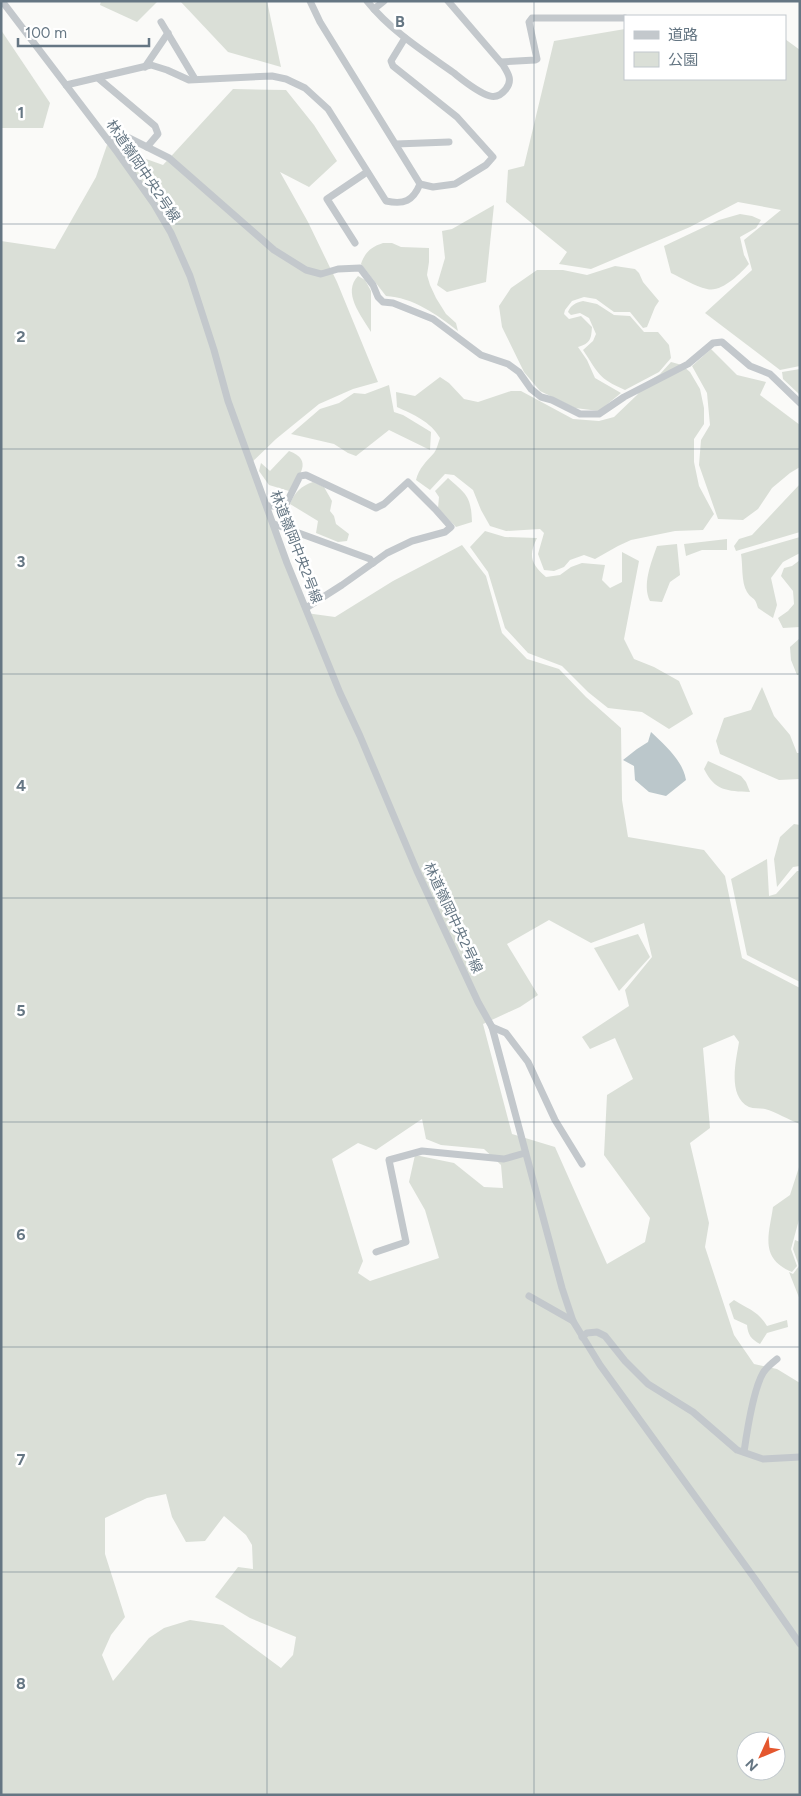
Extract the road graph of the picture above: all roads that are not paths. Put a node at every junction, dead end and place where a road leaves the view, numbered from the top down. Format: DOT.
graph roads {
  1 [pos="2,1"];
  2 [pos="310,1"];
  3 [pos="368,1"];
  4 [pos="384,1"];
  5 [pos="448,1"];
  6 [pos="374,9"];
  7 [pos="624,18"];
  8 [pos="161,22"];
  9 [pos="168,33"];
  10 [pos="405,38"];
  11 [pos="501,62"];
  12 [pos="145,66"];
  13 [pos="98,78"];
  14 [pos="195,79"];
  15 [pos="66,85"];
  16 [pos="108,140"];
  17 [pos="449,142"];
  18 [pos="396,144"];
  19 [pos="147,147"];
  20 [pos="367,172"];
  21 [pos="420,184"];
  22 [pos="355,243"];
  23 [pos="800,403"];
  24 [pos="267,506"];
  25 [pos="274,524"];
  26 [pos="373,563"];
  27 [pos="306,608"];
  28 [pos="492,1027"];
  29 [pos="526,1153"];
  30 [pos="582,1164"];
  31 [pos="376,1252"];
  32 [pos="529,1296"];
  33 [pos="574,1321"];
  34 [pos="582,1337"];
  35 [pos="777,1359"];
  36 [pos="744,1452"];
  37 [pos="800,1457"];
  38 [pos="800,1644"];
  1 -- 15 [label="street, 林道嶺岡中央2号線"];
  2 -- 18 [label="street"];
  3 -- 6 [label="street"];
  4 -- 6 [label="street"];
  5 -- 11 [label="street"];
  6 -- 10 [label="street"];
  7 -- 11 [label="street"];
  8 -- 9 [label="street"];
  9 -- 12 [label="street"];
  9 -- 14 [label="street"];
  10 -- 11 [label="street"];
  10 -- 21 [label="street"];
  12 -- 13 [label="street"];
  12 -- 14 [label="street"];
  13 -- 15 [label="street"];
  13 -- 19 [label="street"];
  14 -- 20 [label="street"];
  15 -- 16 [label="street, 林道嶺岡中央2号線"];
  16 -- 19 [label="street"];
  16 -- 24 [label="street, 林道嶺岡中央2号線"];
  17 -- 18 [label="street"];
  18 -- 21 [label="street"];
  19 -- 23 [label="street"];
  20 -- 21 [label="street"];
  20 -- 22 [label="street"];
  24 -- 25 [label="street, 林道嶺岡中央2号線"];
  24 -- 26 [label="street"];
  25 -- 26 [label="street"];
  25 -- 27 [label="street, 林道嶺岡中央2号線"];
  26 -- 27 [label="street"];
  27 -- 28 [label="street, 林道嶺岡中央2号線"];
  28 -- 29 [label="street"];
  28 -- 30 [label="street"];
  29 -- 31 [label="street"];
  29 -- 33 [label="street"];
  32 -- 33 [label="street"];
  33 -- 34 [label="street"];
  34 -- 36 [label="street"];
  34 -- 38 [label="street"];
  35 -- 36 [label="street"];
  36 -- 37 [label="street"];
}
